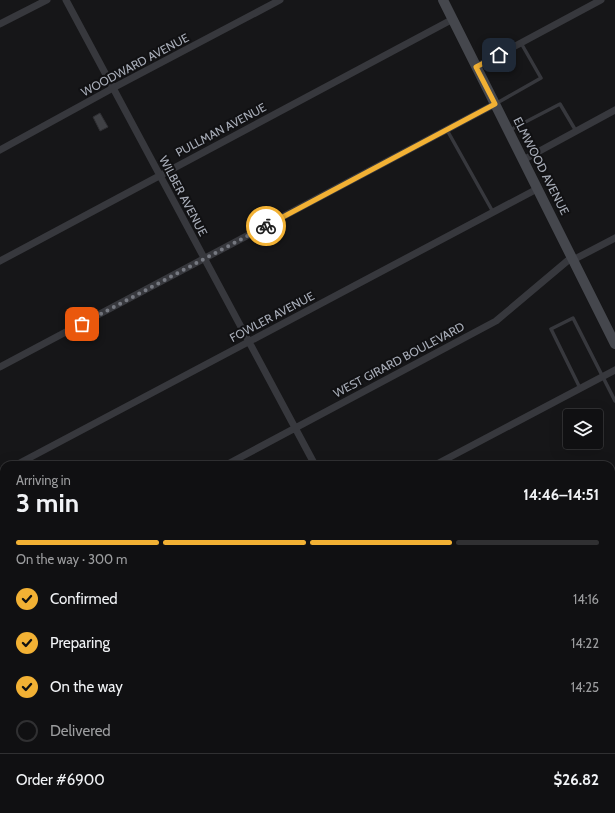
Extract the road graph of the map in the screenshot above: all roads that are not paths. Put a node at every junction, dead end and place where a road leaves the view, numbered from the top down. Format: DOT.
graph roads {
  1 [pos="47,0"];
  2 [pos="66,0"];
  3 [pos="280,0"];
  4 [pos="443,0"];
  5 [pos="602,0"];
  6 [pos="453,19"];
  7 [pos="0,24"];
  8 [pos="521,43"];
  9 [pos="476,67"];
  10 [pos="113,88"];
  11 [pos="495,104"];
  12 [pos="615,110"];
  13 [pos="448,130"];
  14 [pos="509,131"];
  15 [pos="576,131"];
  16 [pos="0,150"];
  17 [pos="523,160"];
  18 [pos="160,175"];
  19 [pos="538,189"];
  20 [pos="494,212"];
  21 [pos="615,238"];
  22 [pos="205,259"];
  23 [pos="573,259"];
  24 [pos="0,261"];
  25 [pos="249,341"];
  26 [pos="615,344"];
  27 [pos="0,367"];
  28 [pos="615,370"];
  29 [pos="603,376"];
  30 [pos="580,388"];
  31 [pos="615,401"];
  32 [pos="296,428"];
  33 [pos="24,461"];
  34 [pos="234,461"];
  35 [pos="313,461"];
  36 [pos="443,461"];
  1 -- 7 [label="street"];
  2 -- 10 [label="street, WILBER AVENUE"];
  3 -- 10 [label="street, WOODWARD AVENUE"];
  4 -- 6 [label="street, ELMWOOD AVENUE"];
  5 -- 8 [label="street"];
  6 -- 9 [label="street, ELMWOOD AVENUE"];
  6 -- 18 [label="street, PULLMAN AVENUE"];
  8 -- 9 [label="street"];
  8 -- 11 [label="lane"];
  9 -- 11 [label="street, ELMWOOD AVENUE"];
  10 -- 16 [label="street, WOODWARD AVENUE"];
  10 -- 18 [label="street, WILBER AVENUE"];
  11 -- 13 [label="street"];
  11 -- 14 [label="street, ELMWOOD AVENUE"];
  12 -- 15 [label="street"];
  13 -- 20 [label="lane"];
  13 -- 22 [label="street"];
  14 -- 15 [label="lane"];
  14 -- 17 [label="street, ELMWOOD AVENUE"];
  15 -- 17 [label="street"];
  17 -- 19 [label="street, ELMWOOD AVENUE"];
  18 -- 22 [label="street, WILBER AVENUE"];
  18 -- 24 [label="street, PULLMAN AVENUE"];
  19 -- 20 [label="street, FOWLER AVENUE"];
  19 -- 23 [label="street, ELMWOOD AVENUE"];
  20 -- 25 [label="street, FOWLER AVENUE"];
  21 -- 23 [label="street, WEST GIRARD BOULEVARD"];
  22 -- 25 [label="street, WILBER AVENUE"];
  22 -- 27 [label="street"];
  23 -- 26 [label="street, ELMWOOD AVENUE"];
  23 -- 32 [label="street, WEST GIRARD BOULEVARD"];
  25 -- 32 [label="street, WILBER AVENUE"];
  25 -- 33 [label="street, FOWLER AVENUE"];
  28 -- 29 [label="street"];
  29 -- 30 [label="street"];
  29 -- 30 [label="lane"];
  29 -- 31 [label="lane"];
  30 -- 36 [label="street"];
  32 -- 34 [label="street, WEST GIRARD BOULEVARD"];
  32 -- 35 [label="street, WILBER AVENUE"];
}
